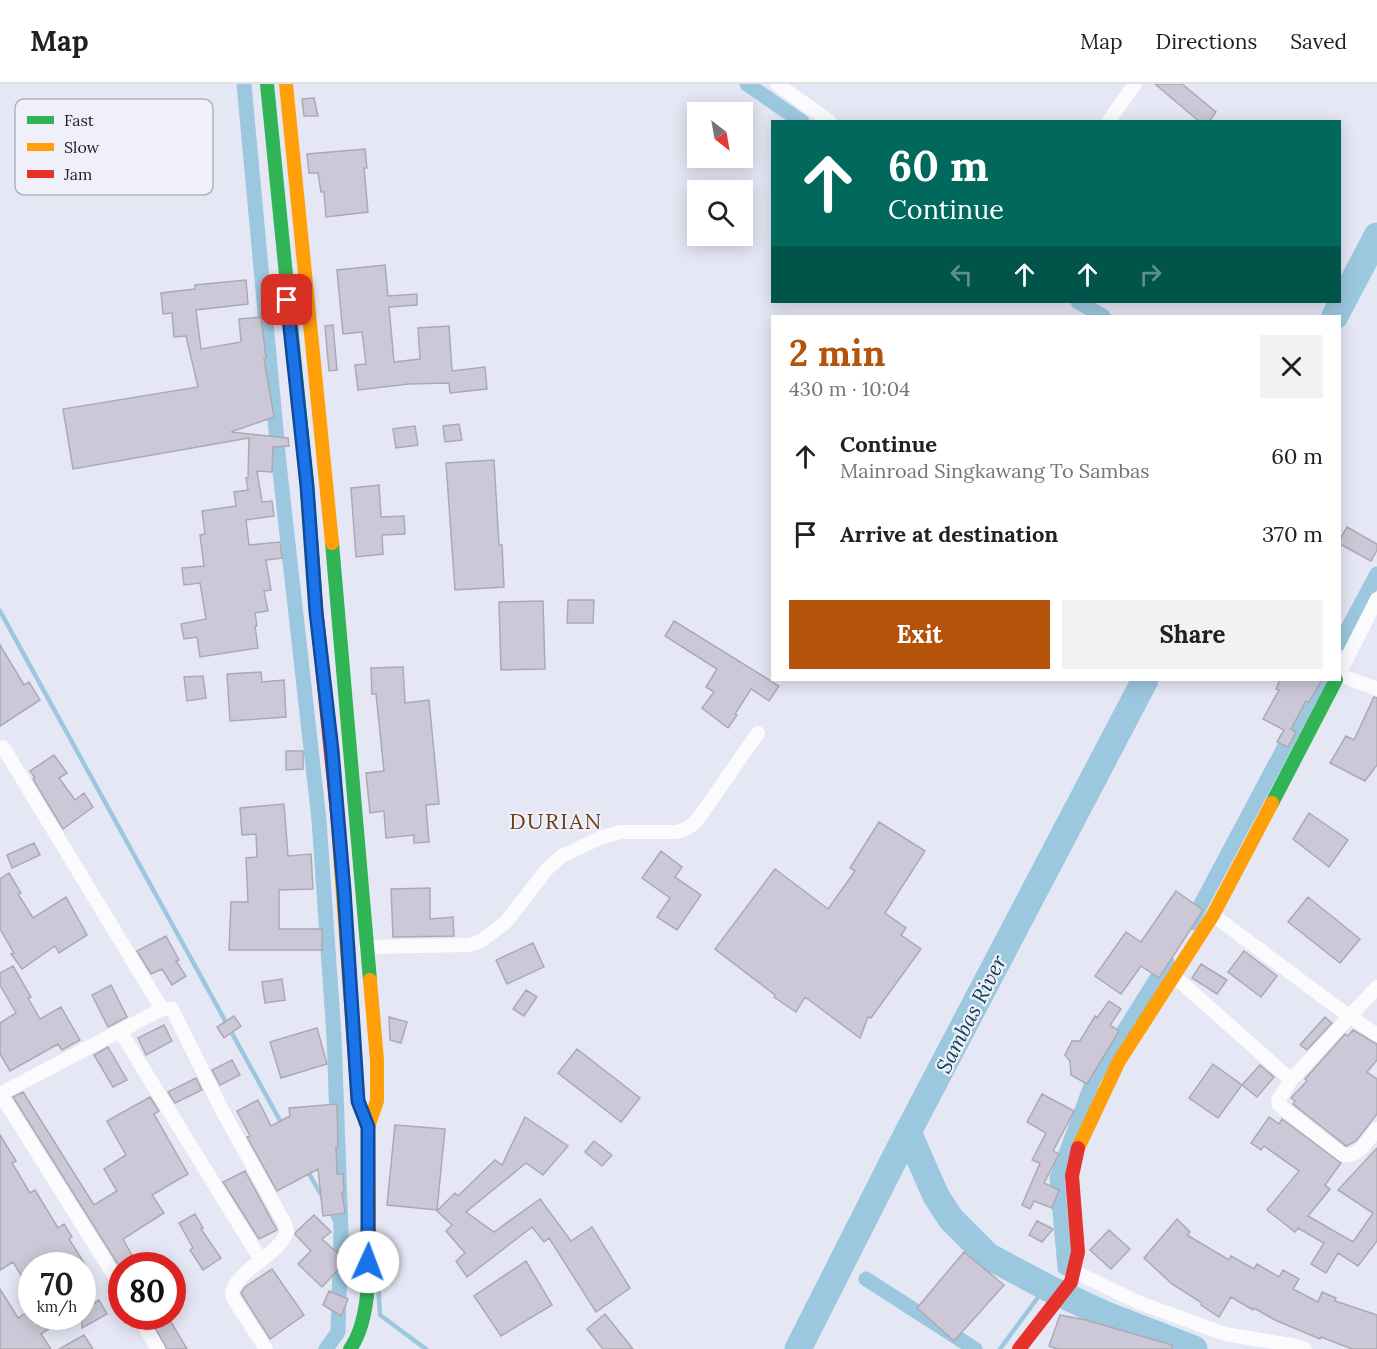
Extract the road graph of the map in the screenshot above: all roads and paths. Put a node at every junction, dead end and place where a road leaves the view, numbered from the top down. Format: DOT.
graph roads {
  1 [pos="267,84"];
  2 [pos="286,84"];
  3 [pos="777,84"];
  4 [pos="1136,84"];
  5 [pos="827,120"];
  6 [pos="1109,120"];
  7 [pos="1377,599"];
  8 [pos="316,612"];
  9 [pos="337,613"];
  10 [pos="1341,671"];
  11 [pos="1341,673"];
  12 [pos="1335,681"];
  13 [pos="1377,689"];
  14 [pos="758,733"];
  15 [pos="3,747"];
  16 [pos="1213,915"];
  17 [pos="366,947"];
  18 [pos="1174,976"];
  19 [pos="1377,987"];
  20 [pos="162,1009"];
  21 [pos="1351,1016"];
  22 [pos="120,1031"];
  23 [pos="1377,1035"];
  24 [pos="1292,1080"];
  25 [pos="0,1094"];
  26 [pos="368,1127"];
  27 [pos="1377,1129"];
  28 [pos="261,1260"];
  29 [pos="108,1266"];
  30 [pos="1073,1277"];
  31 [pos="147,1330"];
  32 [pos="158,1349"];
  33 [pos="266,1349"];
  34 [pos="350,1349"];
  35 [pos="1019,1349"];
  36 [pos="1305,1349"];
  1 -- 8 [label="main road"];
  2 -- 9 [label="main road"];
  3 -- 5 [label="street"];
  4 -- 6 [label="street"];
  7 -- 10 [label="street"];
  8 -- 9 [label="main road"];
  8 -- 26 [label="main road"];
  9 -- 17 [label="main road"];
  11 -- 13 [label="street"];
  12 -- 16 [label="main road"];
  14 -- 17 [label="street"];
  15 -- 20 [label="street"];
  16 -- 18 [label="main road"];
  16 -- 21 [label="street"];
  17 -- 26 [label="main road"];
  18 -- 24 [label="street"];
  18 -- 30 [label="main road"];
  19 -- 21 [label="street"];
  20 -- 22 [label="street"];
  20 -- 28 [label="street"];
  21 -- 23 [label="street"];
  21 -- 24 [label="street"];
  22 -- 25 [label="street"];
  22 -- 28 [label="street"];
  24 -- 27 [label="street"];
  25 -- 29 [label="street"];
  26 -- 34 [label="main road"];
  28 -- 33 [label="street"];
  30 -- 35 [label="main road"];
  30 -- 36 [label="street"];
  31 -- 32 [label="street"];
}
